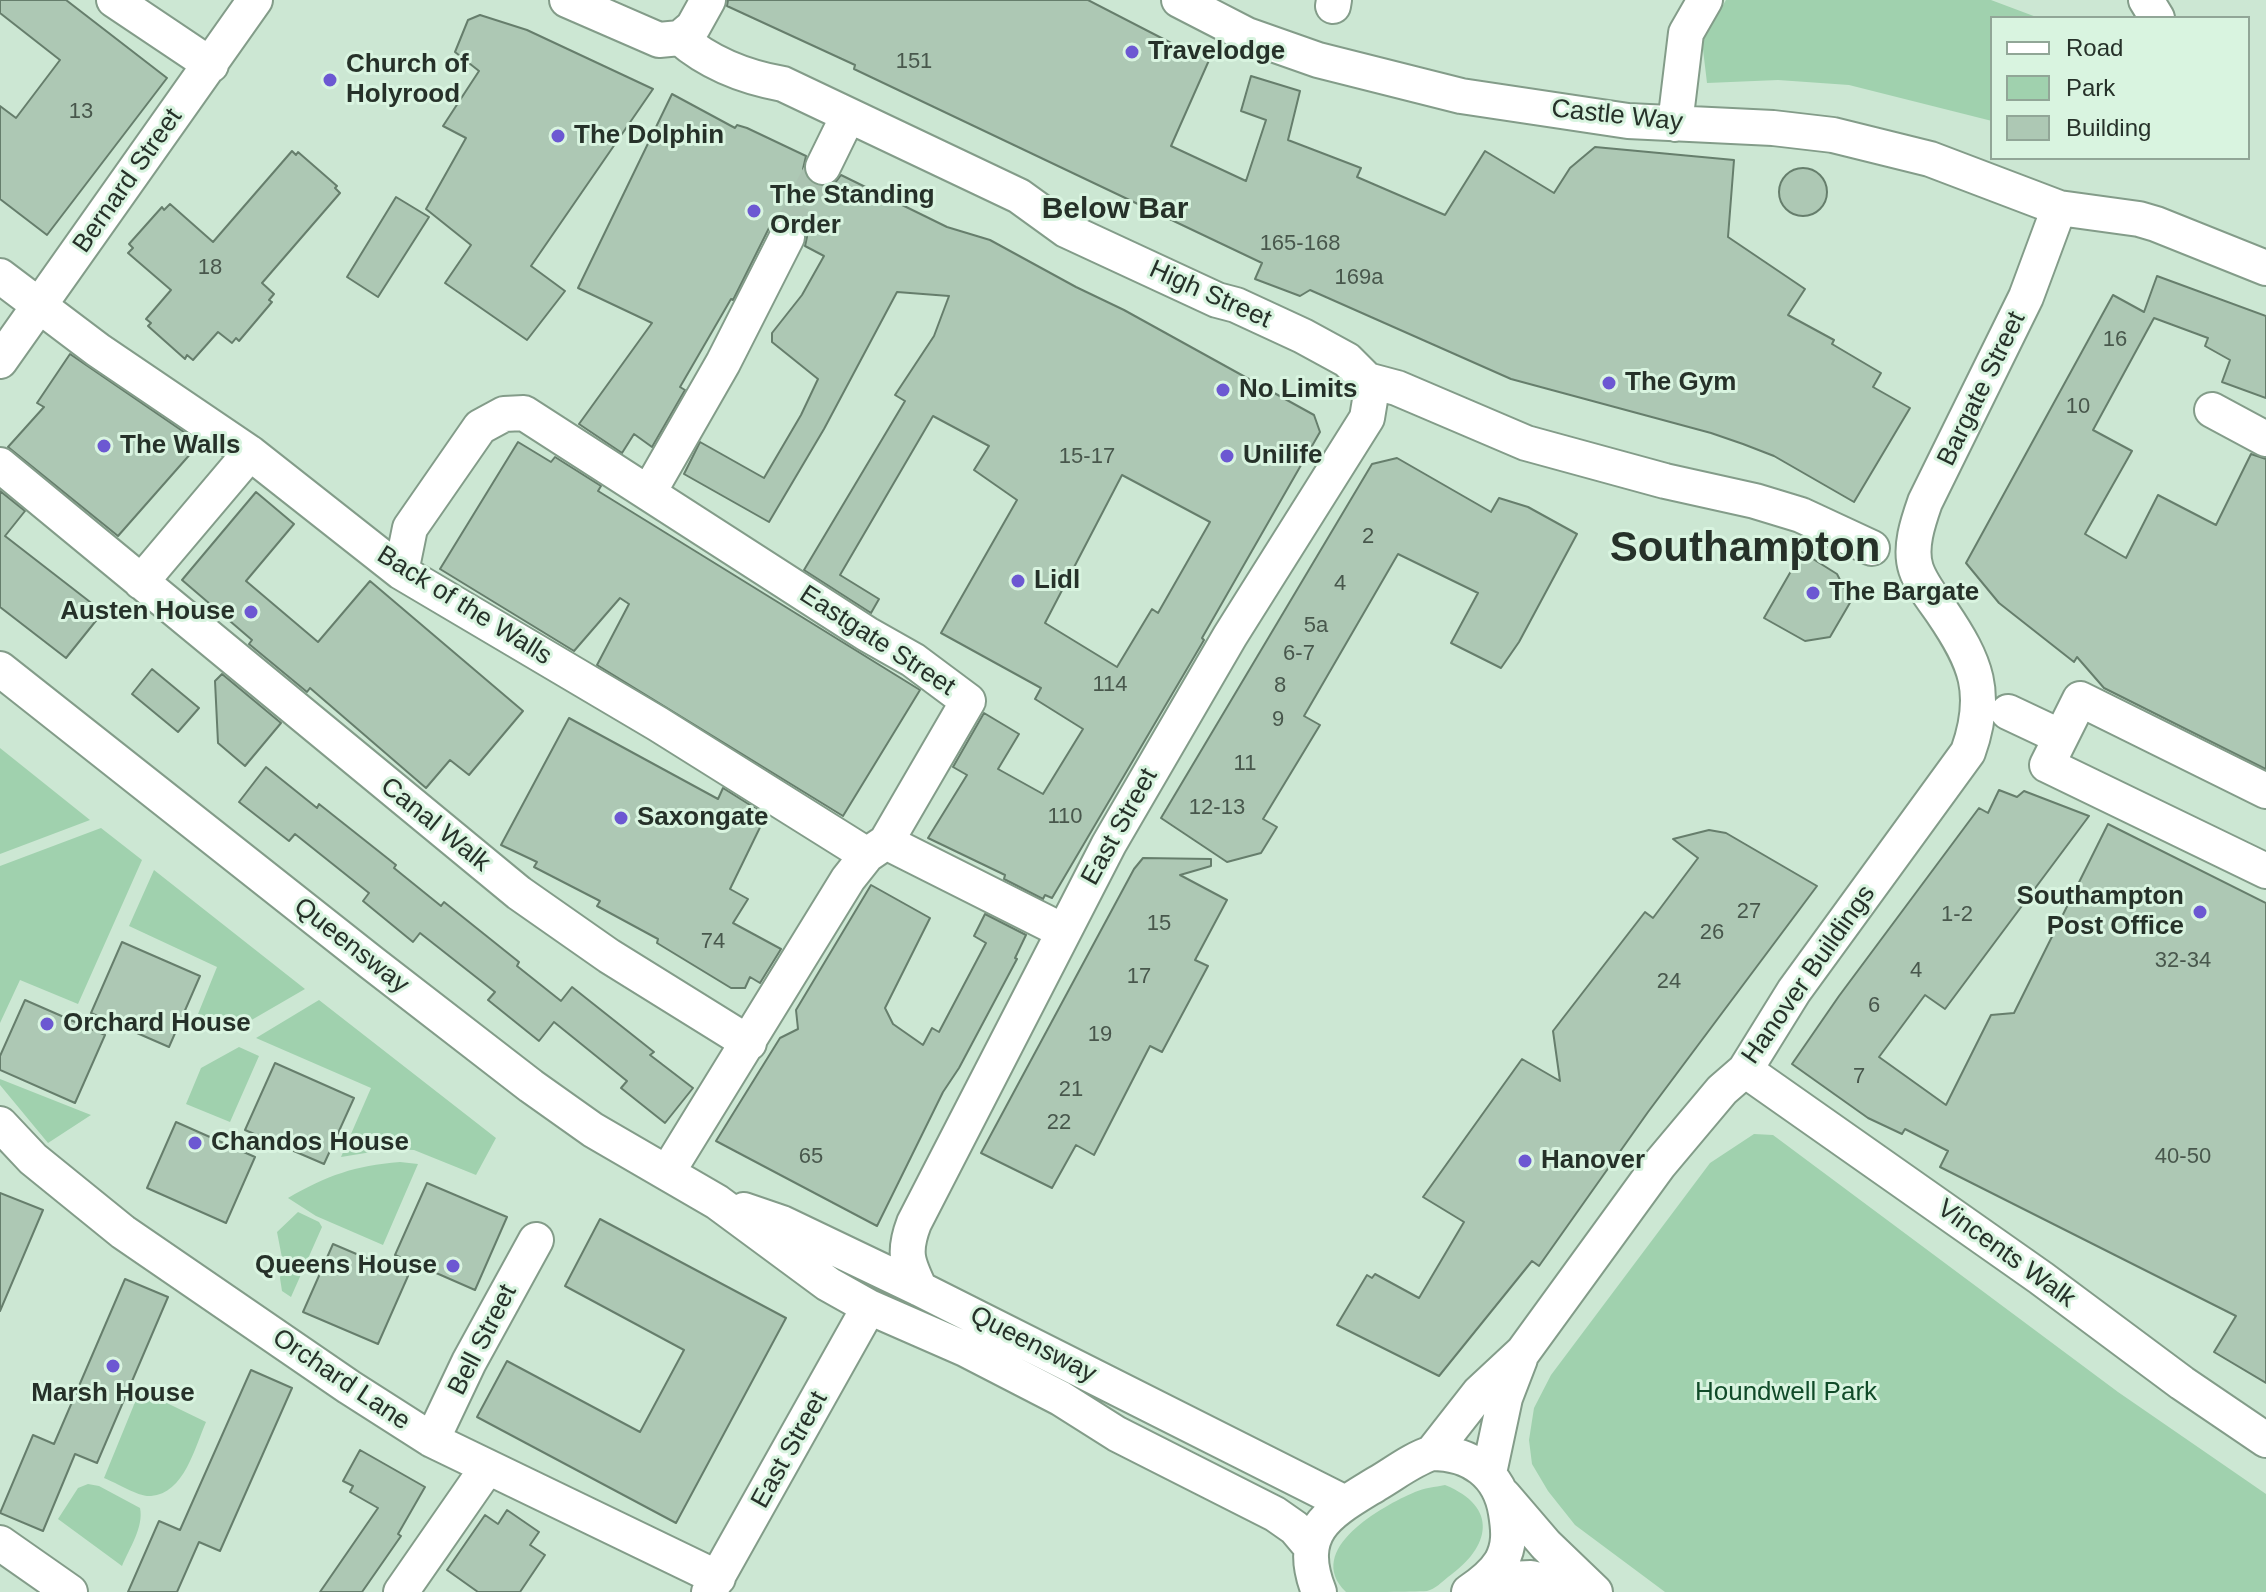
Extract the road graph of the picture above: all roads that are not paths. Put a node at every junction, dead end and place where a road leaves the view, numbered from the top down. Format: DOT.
graph roads {
  1 [pos="114,0"];
  2 [pos="255,0"];
  3 [pos="567,0"];
  4 [pos="708,0"];
  5 [pos="1179,0"];
  6 [pos="1705,0"];
  7 [pos="680,38"];
  8 [pos="211,65"];
  9 [pos="848,116"];
  10 [pos="1675,124"];
  11 [pos="823,167"];
  12 [pos="2059,208"];
  13 [pos="787,237"];
  14 [pos="2266,268"];
  15 [pos="0,276"];
  16 [pos="38,307"];
  17 [pos="0,361"];
  18 [pos="1367,380"];
  19 [pos="2212,410"];
  20 [pos="2266,439"];
  21 [pos="250,453"];
  22 [pos="0,465"];
  23 [pos="649,492"];
  24 [pos="1872,548"];
  25 [pos="401,572"];
  26 [pos="141,582"];
  27 [pos="0,669"];
  28 [pos="1994,705"];
  29 [pos="2061,737"];
  30 [pos="2266,791"];
  31 [pos="876,848"];
  32 [pos="2266,871"];
  33 [pos="1063,931"];
  34 [pos="749,1043"];
  35 [pos="1745,1070"];
  36 [pos="0,1124"];
  37 [pos="667,1173"];
  38 [pos="717,1202"];
  39 [pos="536,1240"];
  40 [pos="920,1289"];
  41 [pos="869,1307"];
  42 [pos="1523,1352"];
  43 [pos="432,1440"];
  44 [pos="2266,1440"];
  45 [pos="1432,1453"];
  46 [pos="487,1468"];
  47 [pos="1496,1485"];
  48 [pos="1343,1502"];
  49 [pos="0,1543"];
  50 [pos="1311,1547"];
  51 [pos="714,1585"];
  52 [pos="1478,1586"];
  53 [pos="70,1592"];
  54 [pos="401,1592"];
  55 [pos="1318,1592"];
  56 [pos="1588,1592"];
  57 [pos="1595,1592"];
  1 -- 8 [label="street"];
  2 -- 8 [label="street, Bernard Street"];
  3 -- 7 [label="street"];
  4 -- 7 [label="street"];
  5 -- 10 [label="street, Castle Way"];
  6 -- 10 [label="street"];
  7 -- 9 [label="street, High Street"];
  8 -- 16 [label="street, Bernard Street"];
  9 -- 11 [label="street"];
  9 -- 18 [label="street, High Street"];
  10 -- 12 [label="street, Castle Way"];
  12 -- 14 [label="street, Castle Way"];
  12 -- 28 [label="street, Bargate Street"];
  13 -- 23 [label="street"];
  15 -- 16 [label="street, Back of the Walls"];
  16 -- 17 [label="street, Bernard Street"];
  16 -- 21 [label="street, Back of the Walls"];
  18 -- 24 [label="street, High Street"];
  18 -- 33 [label="street, East Street"];
  19 -- 20 [label="street"];
  21 -- 25 [label="street, Back of the Walls"];
  21 -- 26 [label="street"];
  22 -- 26 [label="street, Canal Walk"];
  23 -- 25 [label="street, Eastgate Street"];
  23 -- 31 [label="street, Eastgate Street"];
  25 -- 31 [label="street, Back of the Walls"];
  26 -- 34 [label="street, Canal Walk"];
  27 -- 37 [label="street, Queensway"];
  28 -- 29 [label="street"];
  28 -- 35 [label="street, Hanover Buildings"];
  29 -- 30 [label="street"];
  29 -- 32 [label="street"];
  31 -- 33 [label="street, Back of the Walls"];
  31 -- 34 [label="street"];
  33 -- 40 [label="street, East Street"];
  34 -- 37 [label="street"];
  35 -- 42 [label="street, Hanover Buildings"];
  35 -- 44 [label="street, Vincents Walk"];
  36 -- 43 [label="street, Orchard Lane"];
  37 -- 38 [label="street, Queensway"];
  38 -- 40 [label="street, Queensway"];
  38 -- 41 [label="street, Queensway"];
  39 -- 43 [label="street, Bell Street"];
  40 -- 48 [label="street, Queensway"];
  41 -- 50 [label="street, Queensway"];
  41 -- 51 [label="street, East Street"];
  42 -- 45 [label="street, Hanover Buildings"];
  42 -- 47 [label="street, Hanover Buildings"];
  43 -- 46 [label="street, Orchard Lane"];
  45 -- 47 [label="street"];
  45 -- 48 [label="street"];
  46 -- 51 [label="street, Orchard Lane"];
  46 -- 54 [label="street"];
  47 -- 52 [label="street, Hanover Buildings"];
  47 -- 57 [label="street"];
  48 -- 50 [label="street"];
  49 -- 53 [label="street"];
  50 -- 55 [label="street"];
  52 -- 56 [label="street"];
}
